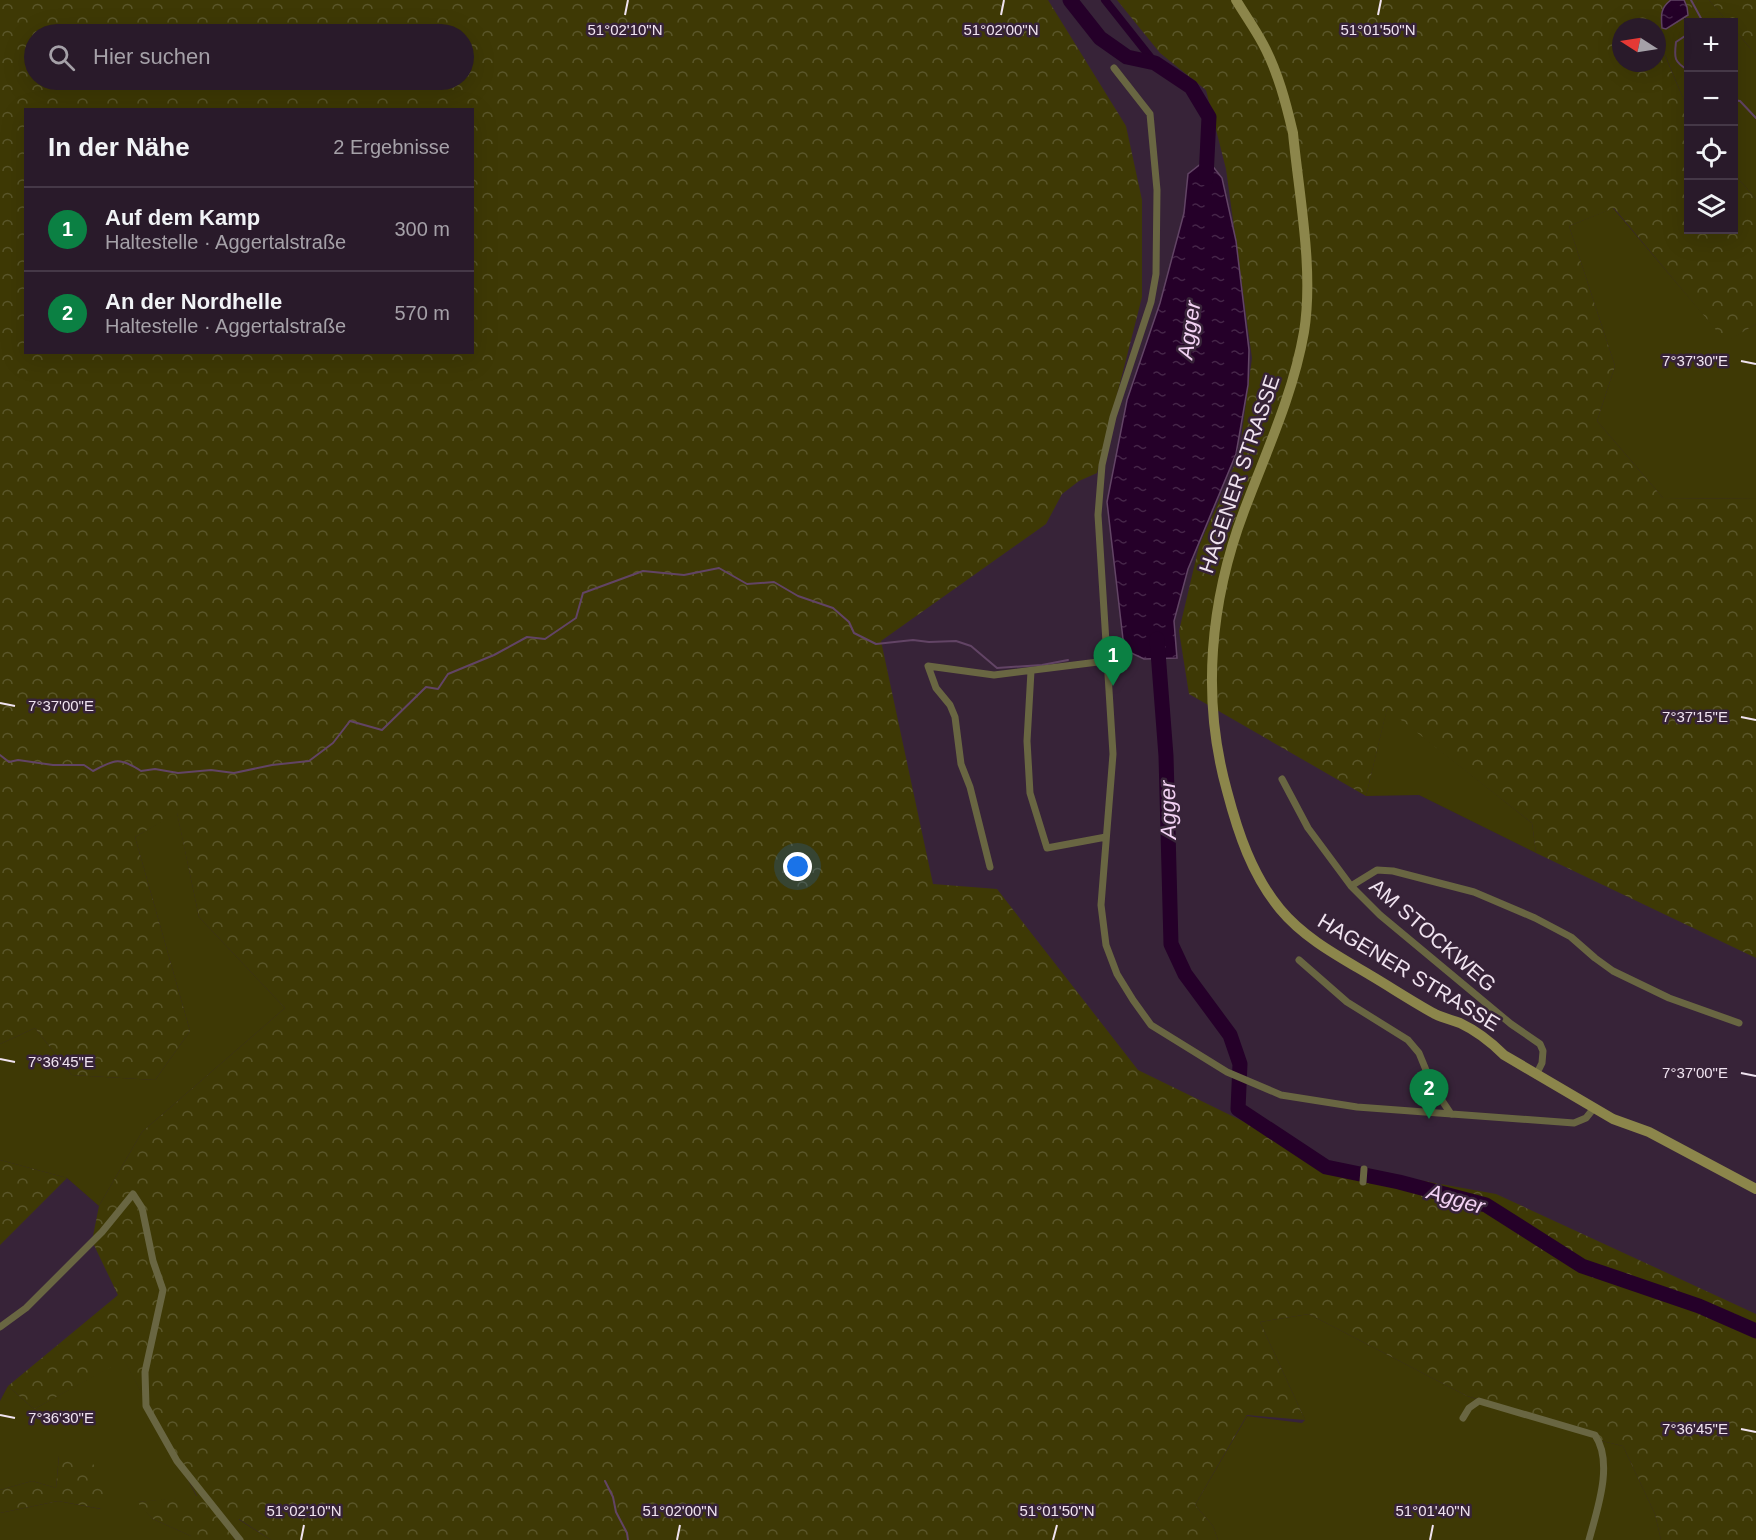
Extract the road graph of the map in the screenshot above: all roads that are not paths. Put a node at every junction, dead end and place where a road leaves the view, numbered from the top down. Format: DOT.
graph roads {
  1 [pos="1236,0"];
  2 [pos="1114,68"];
  3 [pos="1106,661"];
  4 [pos="1030,671"];
  5 [pos="1282,779"];
  6 [pos="1106,837"];
  7 [pos="990,867"];
  8 [pos="1351,886"];
  9 [pos="1299,960"];
  10 [pos="1739,1023"];
  11 [pos="1536,1075"];
  12 [pos="1594,1108"];
  13 [pos="1451,1113"];
  14 [pos="1364,1169"];
  15 [pos="1363,1182"];
  16 [pos="1756,1189"];
  17 [pos="0,1327"];
  18 [pos="1462,1418"];
  19 [pos="240,1540"];
  20 [pos="1589,1540"];
  1 -- 11 [label="main road, HAGENER STRASSE"];
  2 -- 3 [label="street"];
  3 -- 4 [label="street"];
  3 -- 6 [label="street"];
  4 -- 6 [label="street"];
  4 -- 7 [label="street"];
  5 -- 8 [label="street, AM STOCKWEG"];
  6 -- 13 [label="street"];
  8 -- 10 [label="street"];
  8 -- 11 [label="street, AM STOCKWEG"];
  9 -- 13 [label="street"];
  11 -- 12 [label="main road, HAGENER STRASSE"];
  12 -- 13 [label="street"];
  12 -- 16 [label="main road, HAGENER STRASSE"];
  14 -- 15 [label="street"];
  17 -- 19 [label="street"];
  18 -- 20 [label="street"];
}
